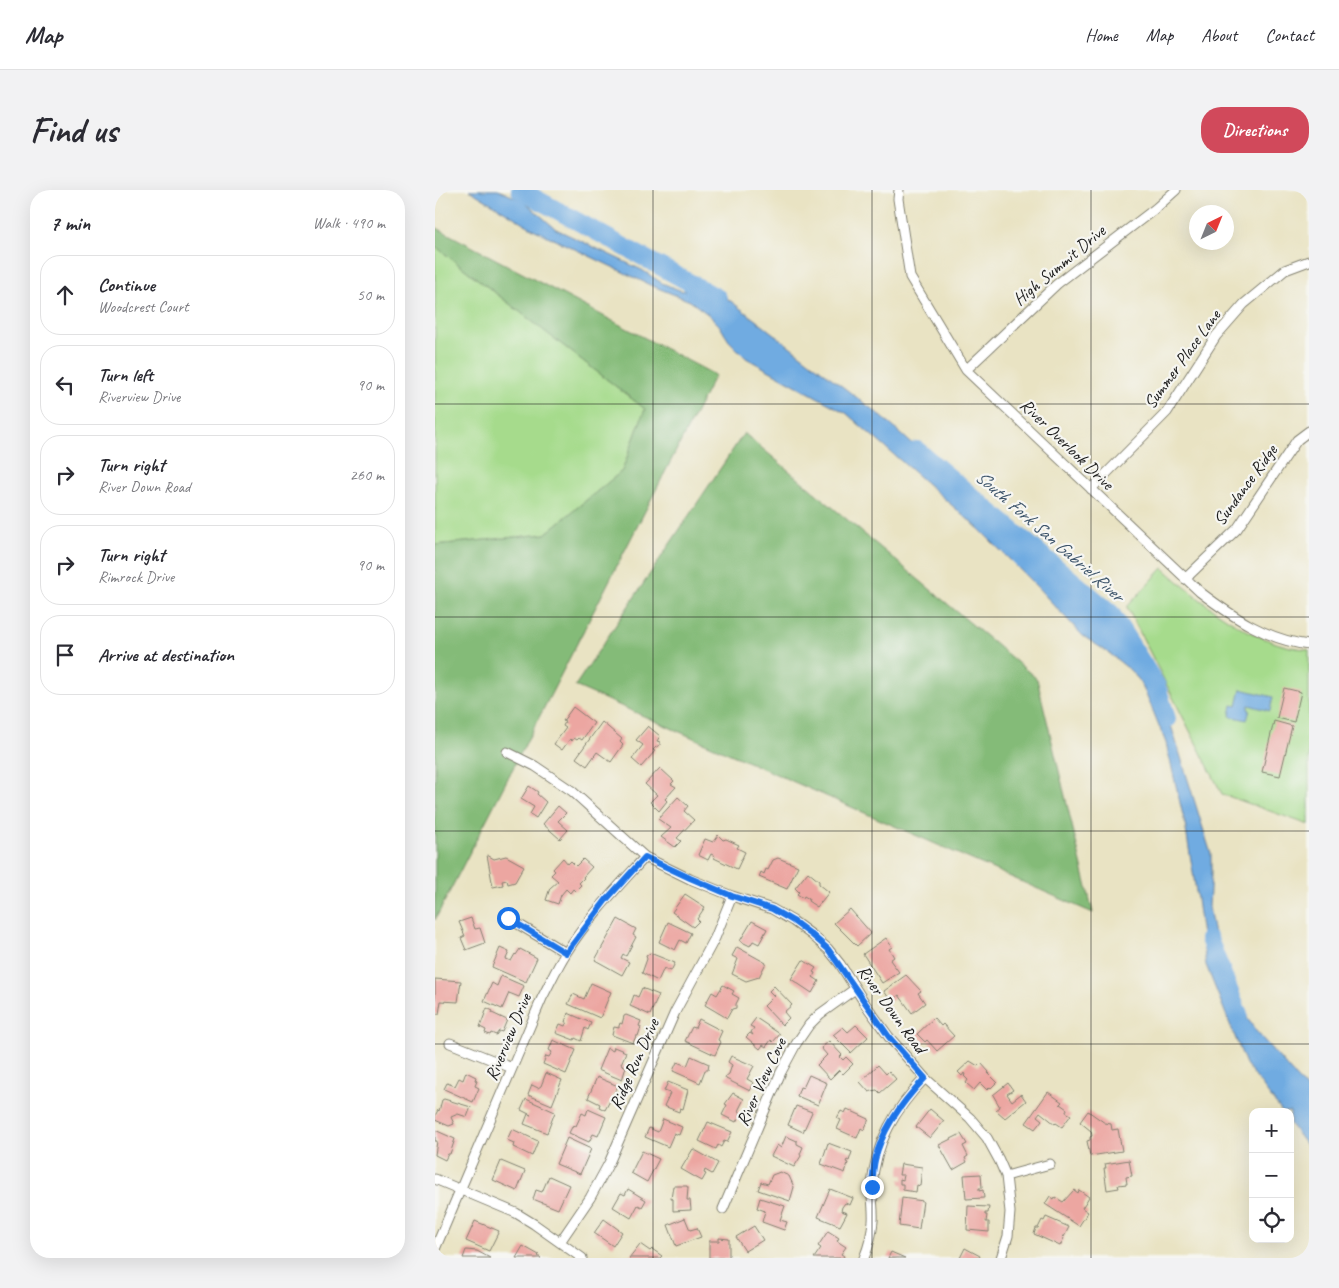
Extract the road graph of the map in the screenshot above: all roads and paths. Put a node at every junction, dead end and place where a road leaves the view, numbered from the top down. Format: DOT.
graph roads {
  1 [pos="899,190"];
  2 [pos="1176,190"];
  3 [pos="1309,261"];
  4 [pos="966,370"];
  5 [pos="1309,431"];
  6 [pos="1091,490"];
  7 [pos="1185,579"];
  8 [pos="1309,645"];
  9 [pos="507,752"];
  10 [pos="645,857"];
  11 [pos="732,896"];
  12 [pos="508,918"];
  13 [pos="566,953"];
  14 [pos="855,989"];
  15 [pos="450,1043"];
  16 [pos="512,1068"];
  17 [pos="925,1078"];
  18 [pos="1051,1164"];
  19 [pos="1006,1176"];
  20 [pos="435,1179"];
  21 [pos="461,1191"];
  22 [pos="723,1209"];
  23 [pos="560,1242"];
  24 [pos="435,1249"];
  25 [pos="582,1258"];
  26 [pos="864,1258"];
  27 [pos="1001,1258"];
  1 -- 4 [label="street, River Overlook Drive"];
  2 -- 4 [label="street, High Summit Drive"];
  3 -- 6 [label="street, Summer Place Lane"];
  4 -- 6 [label="street, River Overlook Drive"];
  5 -- 7 [label="street, Sundance Ridge"];
  6 -- 7 [label="street, River Overlook Drive"];
  7 -- 8 [label="street, River Overlook Drive"];
  9 -- 10 [label="street, River Down Road"];
  10 -- 11 [label="street, River Down Road"];
  10 -- 13 [label="street, Riverview Drive"];
  11 -- 14 [label="street, River Down Road"];
  11 -- 23 [label="street, Ridge Run Drive"];
  12 -- 13 [label="street"];
  13 -- 16 [label="street, Riverview Drive"];
  14 -- 17 [label="street, River Down Road"];
  14 -- 22 [label="street, River View Cove"];
  15 -- 16 [label="street"];
  16 -- 21 [label="street, Riverview Drive"];
  17 -- 19 [label="street, River Down Road"];
  17 -- 26 [label="street"];
  18 -- 19 [label="street"];
  19 -- 27 [label="street, River Down Road"];
  20 -- 21 [label="street"];
  21 -- 23 [label="street"];
  21 -- 24 [label="street, Riverview Drive"];
  23 -- 25 [label="street"];
}
